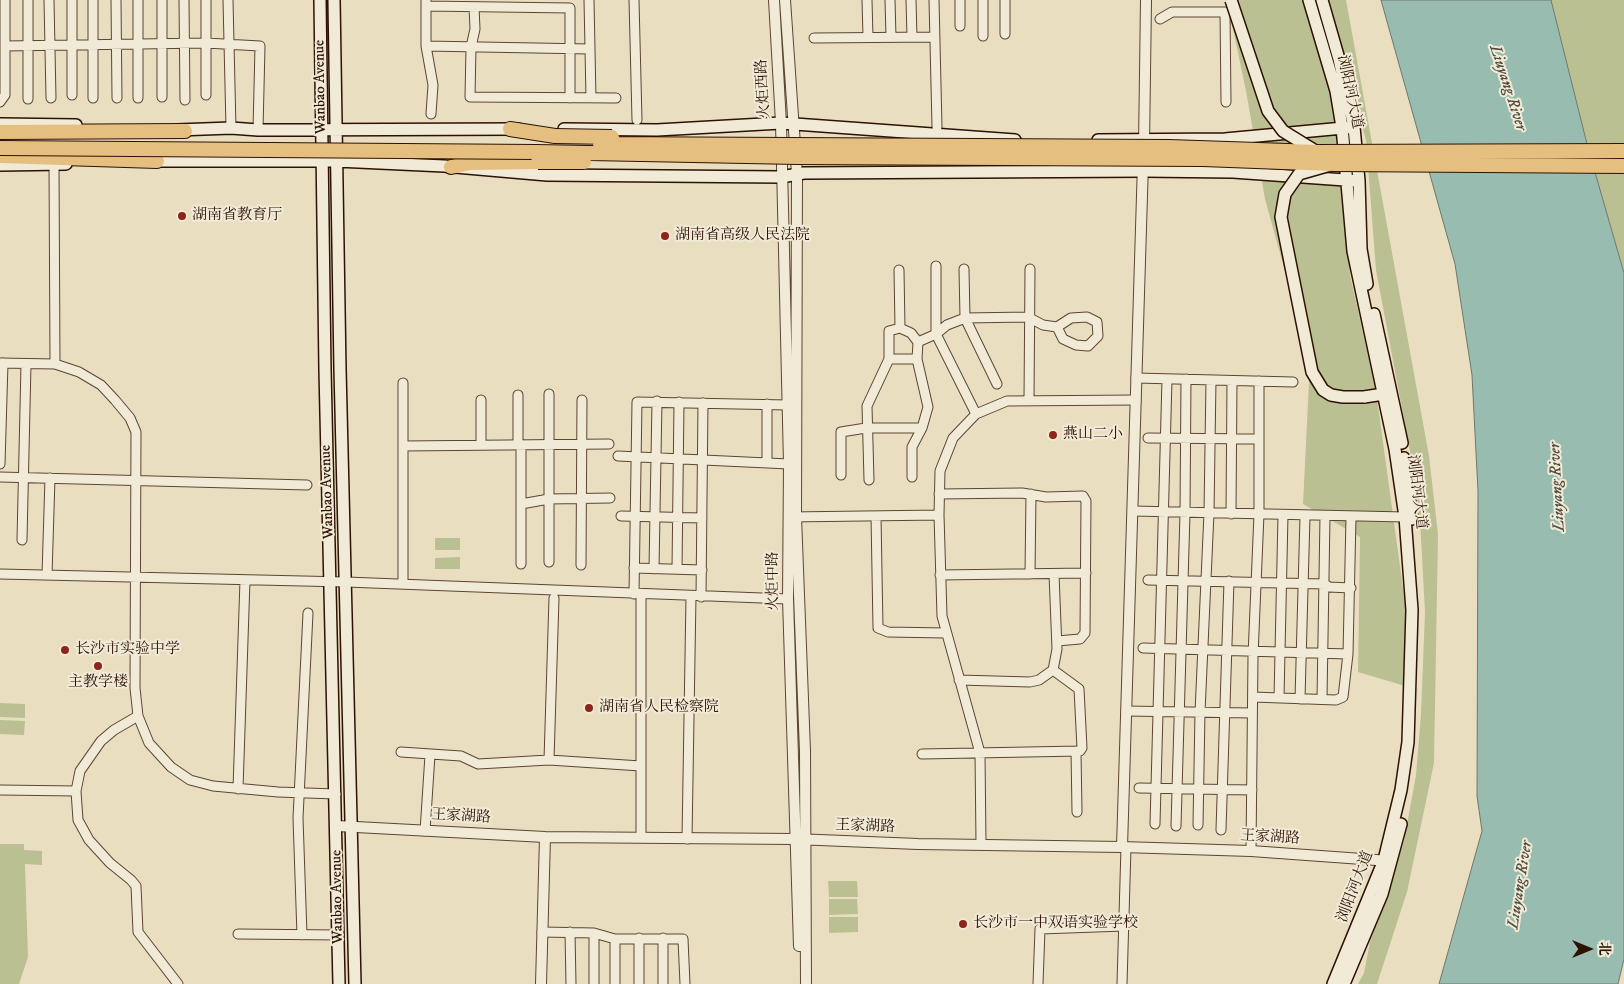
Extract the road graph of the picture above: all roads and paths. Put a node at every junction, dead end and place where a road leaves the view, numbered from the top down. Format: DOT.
graph roads {
  1 [pos="5,0"];
  2 [pos="28,0"];
  3 [pos="49,0"];
  4 [pos="72,0"];
  5 [pos="93,0"];
  6 [pos="116,0"];
  7 [pos="138,0"];
  8 [pos="162,0"];
  9 [pos="184,0"];
  10 [pos="206,0"];
  11 [pos="228,0"];
  12 [pos="320,0"];
  13 [pos="334,0"];
  14 [pos="589,0"];
  15 [pos="634,0"];
  16 [pos="774,0"];
  17 [pos="785,0"];
  18 [pos="867,0"];
  19 [pos="890,0"];
  20 [pos="911,0"];
  21 [pos="934,0"];
  22 [pos="960,0"];
  23 [pos="983,0"];
  24 [pos="1005,0"];
  25 [pos="1146,0"];
  26 [pos="1186,0"];
  27 [pos="1210,0"];
  28 [pos="1231,0"];
  29 [pos="1310,0"];
  30 [pos="1322,0"];
  31 [pos="426,3"];
  32 [pos="561,4"];
  33 [pos="474,6"];
  34 [pos="1210,10"];
  35 [pos="1187,11"];
  36 [pos="1160,18"];
  37 [pos="960,26"];
  38 [pos="1005,34"];
  39 [pos="983,36"];
  40 [pos="868,37"];
  41 [pos="891,37"];
  42 [pos="912,37"];
  43 [pos="935,37"];
  44 [pos="814,38"];
  45 [pos="138,43"];
  46 [pos="162,43"];
  47 [pos="184,43"];
  48 [pos="206,43"];
  49 [pos="72,44"];
  50 [pos="94,44"];
  51 [pos="117,44"];
  52 [pos="28,45"];
  53 [pos="49,45"];
  54 [pos="228,45"];
  55 [pos="5,46"];
  56 [pos="426,46"];
  57 [pos="471,47"];
  58 [pos="569,49"];
  59 [pos="590,49"];
  60 [pos="72,95"];
  61 [pos="206,95"];
  62 [pos="162,97"];
  63 [pos="51,98"];
  64 [pos="93,98"];
  65 [pos="117,98"];
  66 [pos="138,98"];
  67 [pos="570,98"];
  68 [pos="591,98"];
  69 [pos="616,98"];
  70 [pos="28,99"];
  71 [pos="185,100"];
  72 [pos="0,102"];
  73 [pos="1226,102"];
  74 [pos="431,114"];
  75 [pos="636,120"];
  76 [pos="781,123"];
  77 [pos="0,124"];
  78 [pos="793,124"];
  79 [pos="937,127"];
  80 [pos="1348,127"];
  81 [pos="231,128"];
  82 [pos="510,129"];
  83 [pos="258,130"];
  84 [pos="323,130"];
  85 [pos="336,130"];
  86 [pos="185,131"];
  87 [pos="0,132"];
  88 [pos="0,139"];
  89 [pos="1144,140"];
  90 [pos="0,148"];
  91 [pos="796,151"];
  92 [pos="1624,151"];
  93 [pos="1317,152"];
  94 [pos="0,156"];
  95 [pos="157,160"];
  96 [pos="322,160"];
  97 [pos="337,161"];
  98 [pos="54,164"];
  99 [pos="1335,164"];
  100 [pos="0,165"];
  101 [pos="1624,166"];
  102 [pos="451,167"];
  103 [pos="1143,171"];
  104 [pos="798,174"];
  105 [pos="781,177"];
  106 [pos="1354,180"];
  107 [pos="936,266"];
  108 [pos="964,268"];
  109 [pos="1030,268"];
  110 [pos="899,270"];
  111 [pos="1028,317"];
  112 [pos="965,318"];
  113 [pos="1058,327"];
  114 [pos="900,328"];
  115 [pos="936,334"];
  116 [pos="918,342"];
  117 [pos="889,359"];
  118 [pos="917,359"];
  119 [pos="1,363"];
  120 [pos="26,364"];
  121 [pos="55,364"];
  122 [pos="1136,378"];
  123 [pos="1167,379"];
  124 [pos="1186,379"];
  125 [pos="1211,380"];
  126 [pos="1232,381"];
  127 [pos="1259,382"];
  128 [pos="1293,382"];
  129 [pos="403,383"];
  130 [pos="997,384"];
  131 [pos="1388,393"];
  132 [pos="549,394"];
  133 [pos="518,395"];
  134 [pos="481,400"];
  135 [pos="582,400"];
  136 [pos="1029,400"];
  137 [pos="1136,400"];
  138 [pos="657,402"];
  139 [pos="679,402"];
  140 [pos="703,403"];
  141 [pos="768,404"];
  142 [pos="788,405"];
  143 [pos="976,414"];
  144 [pos="866,428"];
  145 [pos="922,428"];
  146 [pos="1186,437"];
  147 [pos="1210,437"];
  148 [pos="1148,438"];
  149 [pos="1165,438"];
  150 [pos="1232,438"];
  151 [pos="1258,439"];
  152 [pos="582,444"];
  153 [pos="609,444"];
  154 [pos="519,445"];
  155 [pos="549,445"];
  156 [pos="403,446"];
  157 [pos="480,446"];
  158 [pos="618,456"];
  159 [pos="635,457"];
  160 [pos="655,458"];
  161 [pos="678,459"];
  162 [pos="703,459"];
  163 [pos="767,462"];
  164 [pos="0,464"];
  165 [pos="789,464"];
  166 [pos="841,475"];
  167 [pos="0,477"];
  168 [pos="912,477"];
  169 [pos="24,478"];
  170 [pos="50,478"];
  171 [pos="869,480"];
  172 [pos="137,482"];
  173 [pos="307,485"];
  174 [pos="939,494"];
  175 [pos="1031,494"];
  176 [pos="610,498"];
  177 [pos="549,499"];
  178 [pos="581,499"];
  179 [pos="521,504"];
  180 [pos="1133,511"];
  181 [pos="1163,512"];
  182 [pos="1185,513"];
  183 [pos="1209,513"];
  184 [pos="1231,514"];
  185 [pos="1259,514"];
  186 [pos="938,515"];
  187 [pos="1283,515"];
  188 [pos="621,516"];
  189 [pos="876,516"];
  190 [pos="1305,516"];
  191 [pos="1325,516"];
  192 [pos="635,517"];
  193 [pos="655,517"];
  194 [pos="792,517"];
  195 [pos="1352,517"];
  196 [pos="677,518"];
  197 [pos="702,518"];
  198 [pos="1405,518"];
  199 [pos="22,540"];
  200 [pos="549,562"];
  201 [pos="521,564"];
  202 [pos="581,564"];
  203 [pos="634,568"];
  204 [pos="654,569"];
  205 [pos="677,569"];
  206 [pos="702,570"];
  207 [pos="1086,572"];
  208 [pos="0,574"];
  209 [pos="1030,574"];
  210 [pos="1054,574"];
  211 [pos="47,575"];
  212 [pos="940,575"];
  213 [pos="135,577"];
  214 [pos="245,580"];
  215 [pos="1148,580"];
  216 [pos="1161,580"];
  217 [pos="1183,580"];
  218 [pos="1206,580"];
  219 [pos="1229,581"];
  220 [pos="1258,581"];
  221 [pos="346,582"];
  222 [pos="403,582"];
  223 [pos="1282,582"];
  224 [pos="330,583"];
  225 [pos="1304,583"];
  226 [pos="1325,584"];
  227 [pos="1351,588"];
  228 [pos="638,594"];
  229 [pos="691,596"];
  230 [pos="701,596"];
  231 [pos="554,598"];
  232 [pos="788,599"];
  233 [pos="308,614"];
  234 [pos="945,633"];
  235 [pos="1057,641"];
  236 [pos="1143,648"];
  237 [pos="1159,648"];
  238 [pos="1180,649"];
  239 [pos="1203,649"];
  240 [pos="1225,650"];
  241 [pos="1253,651"];
  242 [pos="1281,652"];
  243 [pos="1302,653"];
  244 [pos="1324,654"];
  245 [pos="1348,654"];
  246 [pos="1053,670"];
  247 [pos="959,680"];
  248 [pos="1253,697"];
  249 [pos="1279,698"];
  250 [pos="1300,698"];
  251 [pos="1322,699"];
  252 [pos="1126,711"];
  253 [pos="1157,711"];
  254 [pos="1178,712"];
  255 [pos="1200,712"];
  256 [pos="1223,712"];
  257 [pos="1252,713"];
  258 [pos="138,716"];
  259 [pos="1076,751"];
  260 [pos="401,752"];
  261 [pos="922,754"];
  262 [pos="980,754"];
  263 [pos="430,755"];
  264 [pos="548,760"];
  265 [pos="641,766"];
  266 [pos="1139,788"];
  267 [pos="238,789"];
  268 [pos="1155,789"];
  269 [pos="0,790"];
  270 [pos="1177,790"];
  271 [pos="1199,790"];
  272 [pos="1222,790"];
  273 [pos="1252,790"];
  274 [pos="76,791"];
  275 [pos="299,793"];
  276 [pos="336,794"];
  277 [pos="1077,812"];
  278 [pos="1155,824"];
  279 [pos="1198,825"];
  280 [pos="337,826"];
  281 [pos="1176,826"];
  282 [pos="352,827"];
  283 [pos="425,830"];
  284 [pos="1221,830"];
  285 [pos="641,834"];
  286 [pos="545,837"];
  287 [pos="687,839"];
  288 [pos="799,839"];
  289 [pos="981,844"];
  290 [pos="1124,847"];
  291 [pos="1251,851"];
  292 [pos="1388,860"];
  293 [pos="1124,926"];
  294 [pos="542,932"];
  295 [pos="570,932"];
  296 [pos="594,933"];
  297 [pos="238,934"];
  298 [pos="302,935"];
  299 [pos="338,935"];
  300 [pos="615,938"];
  301 [pos="639,938"];
  302 [pos="663,938"];
  303 [pos="178,984"];
  304 [pos="339,984"];
  305 [pos="356,984"];
  306 [pos="541,984"];
  307 [pos="571,984"];
  308 [pos="594,984"];
  309 [pos="615,984"];
  310 [pos="639,984"];
  311 [pos="663,984"];
  312 [pos="685,984"];
  313 [pos="800,984"];
  314 [pos="806,984"];
  315 [pos="1038,984"];
  316 [pos="1122,984"];
  317 [pos="1333,984"];
  318 [pos="1344,984"];
  1 -- 55 [label="street"];
  2 -- 52 [label="street"];
  3 -- 53 [label="street"];
  4 -- 49 [label="street"];
  5 -- 50 [label="street"];
  6 -- 51 [label="street"];
  7 -- 45 [label="street"];
  8 -- 46 [label="street"];
  9 -- 47 [label="street"];
  10 -- 48 [label="street"];
  11 -- 54 [label="street"];
  12 -- 84 [label="main road, Wanbao Avenue"];
  13 -- 85 [label="main road, Wanbao Avenue"];
  14 -- 59 [label="street"];
  15 -- 75 [label="street"];
  16 -- 76 [label="street, 火炬西路"];
  17 -- 78 [label="street, 火炬西路"];
  18 -- 40 [label="street"];
  19 -- 41 [label="street"];
  20 -- 42 [label="street"];
  21 -- 43 [label="street"];
  22 -- 37 [label="street"];
  23 -- 39 [label="street"];
  24 -- 38 [label="street"];
  25 -- 89 [label="street"];
  26 -- 35 [label="street"];
  27 -- 34 [label="street"];
  28 -- 93 [label="main road, bridge"];
  29 -- 80 [label="main road, 浏阳河大道"];
  30 -- 80 [label="main road, 浏阳河大道"];
  31 -- 33 [label="street"];
  31 -- 56 [label="street"];
  32 -- 33 [label="street"];
  32 -- 58 [label="street"];
  33 -- 57 [label="street"];
  34 -- 35 [label="street"];
  34 -- 73 [label="street"];
  35 -- 36 [label="street"];
  40 -- 41 [label="street"];
  40 -- 44 [label="street"];
  41 -- 42 [label="street"];
  42 -- 43 [label="street"];
  43 -- 79 [label="street"];
  45 -- 46 [label="street"];
  45 -- 51 [label="street"];
  45 -- 66 [label="street"];
  46 -- 47 [label="street"];
  46 -- 62 [label="street"];
  47 -- 48 [label="street"];
  47 -- 71 [label="street"];
  48 -- 54 [label="street"];
  48 -- 61 [label="street"];
  49 -- 50 [label="street"];
  49 -- 53 [label="street"];
  49 -- 60 [label="street"];
  50 -- 51 [label="street"];
  50 -- 64 [label="street"];
  51 -- 65 [label="street"];
  52 -- 53 [label="street"];
  52 -- 55 [label="street"];
  52 -- 70 [label="street"];
  53 -- 63 [label="street"];
  54 -- 81 [label="street"];
  54 -- 83 [label="street"];
  55 -- 72 [label="street"];
  56 -- 57 [label="street"];
  56 -- 74 [label="street"];
  57 -- 58 [label="street"];
  57 -- 67 [label="street"];
  58 -- 59 [label="street"];
  58 -- 67 [label="street"];
  59 -- 68 [label="street"];
  67 -- 68 [label="street"];
  68 -- 69 [label="street"];
  76 -- 78 [label="main road"];
  76 -- 82 [label="main road"];
  76 -- 105 [label="street, 火炬西路"];
  77 -- 86 [label="main road"];
  78 -- 89 [label="main road"];
  78 -- 104 [label="street, 火炬西路"];
  80 -- 89 [label="main road"];
  80 -- 106 [label="main road, 浏阳河大道"];
  81 -- 83 [label="main road"];
  81 -- 86 [label="main road"];
  82 -- 85 [label="main road"];
  82 -- 91 [label="highway, bridge"];
  83 -- 84 [label="main road"];
  84 -- 85 [label="main road"];
  84 -- 96 [label="main road, Wanbao Avenue"];
  85 -- 97 [label="main road, Wanbao Avenue"];
  86 -- 87 [label="highway"];
  88 -- 91 [label="highway, bridge"];
  89 -- 103 [label="street"];
  90 -- 91 [label="highway, bridge"];
  91 -- 93 [label="highway, bridge"];
  91 -- 99 [label="highway, bridge"];
  91 -- 102 [label="highway, bridge"];
  92 -- 93 [label="highway, bridge"];
  94 -- 95 [label="highway"];
  95 -- 96 [label="main road"];
  95 -- 98 [label="main road"];
  96 -- 97 [label="main road"];
  96 -- 224 [label="main road, Wanbao Avenue"];
  97 -- 102 [label="main road"];
  97 -- 221 [label="main road, Wanbao Avenue"];
  98 -- 100 [label="main road"];
  98 -- 121 [label="street"];
  99 -- 101 [label="highway, bridge"];
  99 -- 131 [label="main road, bridge"];
  102 -- 105 [label="main road"];
  103 -- 104 [label="main road"];
  103 -- 106 [label="main road"];
  103 -- 122 [label="street"];
  104 -- 105 [label="main road"];
  104 -- 194 [label="street, 火炬西路"];
  105 -- 142 [label="street, 火炬中路"];
  106 -- 131 [label="main road, 浏阳河大道"];
  107 -- 115 [label="street"];
  108 -- 112 [label="street"];
  109 -- 111 [label="street"];
  110 -- 114 [label="street"];
  111 -- 112 [label="street"];
  111 -- 113 [label="street"];
  111 -- 136 [label="street"];
  112 -- 115 [label="street"];
  112 -- 130 [label="street"];
  113 -- 113 [label="street"];
  114 -- 116 [label="street"];
  114 -- 117 [label="street"];
  115 -- 116 [label="street"];
  115 -- 143 [label="street"];
  116 -- 118 [label="street"];
  117 -- 118 [label="street"];
  117 -- 144 [label="street"];
  118 -- 145 [label="street"];
  119 -- 120 [label="street"];
  119 -- 164 [label="street"];
  120 -- 121 [label="street"];
  120 -- 169 [label="street"];
  121 -- 172 [label="street"];
  122 -- 123 [label="street"];
  122 -- 137 [label="street"];
  123 -- 124 [label="street"];
  123 -- 149 [label="street"];
  124 -- 125 [label="street"];
  124 -- 146 [label="street"];
  125 -- 126 [label="street"];
  125 -- 147 [label="street"];
  126 -- 127 [label="street"];
  126 -- 150 [label="street"];
  127 -- 128 [label="street"];
  127 -- 151 [label="street"];
  129 -- 156 [label="street"];
  131 -- 198 [label="main road, 浏阳河大道"];
  131 -- 292 [label="main road, 浏阳河大道"];
  132 -- 155 [label="street"];
  133 -- 154 [label="street"];
  134 -- 157 [label="street"];
  135 -- 152 [label="street"];
  136 -- 137 [label="street"];
  136 -- 143 [label="street"];
  137 -- 180 [label="street"];
  138 -- 139 [label="street"];
  138 -- 159 [label="street"];
  138 -- 160 [label="street"];
  139 -- 140 [label="street"];
  139 -- 161 [label="street"];
  140 -- 141 [label="street"];
  140 -- 162 [label="street"];
  141 -- 142 [label="street"];
  141 -- 163 [label="street"];
  142 -- 165 [label="street, 火炬中路"];
  143 -- 174 [label="street"];
  144 -- 145 [label="street"];
  144 -- 166 [label="street"];
  144 -- 171 [label="street"];
  145 -- 168 [label="street"];
  146 -- 147 [label="street"];
  146 -- 149 [label="street"];
  146 -- 182 [label="street"];
  147 -- 150 [label="street"];
  147 -- 183 [label="street"];
  148 -- 149 [label="street"];
  149 -- 181 [label="street"];
  150 -- 151 [label="street"];
  150 -- 184 [label="street"];
  151 -- 185 [label="street"];
  152 -- 153 [label="street"];
  152 -- 155 [label="street"];
  152 -- 178 [label="street"];
  154 -- 155 [label="street"];
  154 -- 157 [label="street"];
  154 -- 179 [label="street"];
  155 -- 177 [label="street"];
  156 -- 157 [label="street"];
  156 -- 222 [label="street"];
  158 -- 159 [label="street"];
  159 -- 160 [label="street"];
  159 -- 192 [label="street"];
  160 -- 161 [label="street"];
  160 -- 193 [label="street"];
  161 -- 162 [label="street"];
  161 -- 196 [label="street"];
  162 -- 163 [label="street"];
  162 -- 197 [label="street"];
  163 -- 165 [label="street"];
  165 -- 194 [label="street, 火炬中路"];
  167 -- 169 [label="street"];
  169 -- 170 [label="street"];
  169 -- 199 [label="street"];
  170 -- 172 [label="street"];
  170 -- 211 [label="street"];
  172 -- 173 [label="street"];
  172 -- 213 [label="street"];
  174 -- 175 [label="street"];
  174 -- 186 [label="street"];
  175 -- 207 [label="street"];
  175 -- 209 [label="street"];
  176 -- 178 [label="street"];
  177 -- 178 [label="street"];
  177 -- 179 [label="street"];
  177 -- 200 [label="street"];
  178 -- 202 [label="street"];
  179 -- 201 [label="street"];
  180 -- 181 [label="street"];
  180 -- 252 [label="street"];
  181 -- 182 [label="street"];
  181 -- 216 [label="street"];
  182 -- 183 [label="street"];
  182 -- 217 [label="street"];
  183 -- 184 [label="street"];
  183 -- 218 [label="street"];
  184 -- 185 [label="street"];
  185 -- 187 [label="street"];
  185 -- 220 [label="street"];
  186 -- 189 [label="street"];
  186 -- 212 [label="street"];
  187 -- 190 [label="street"];
  187 -- 223 [label="street"];
  188 -- 192 [label="street"];
  189 -- 194 [label="street"];
  189 -- 234 [label="street"];
  190 -- 191 [label="street"];
  190 -- 225 [label="street"];
  191 -- 195 [label="street"];
  191 -- 226 [label="street"];
  192 -- 193 [label="street"];
  192 -- 203 [label="street"];
  193 -- 196 [label="street"];
  193 -- 204 [label="street"];
  194 -- 232 [label="street, 火炬中路"];
  194 -- 288 [label="street"];
  195 -- 198 [label="street"];
  195 -- 227 [label="street"];
  196 -- 197 [label="street"];
  196 -- 205 [label="street"];
  197 -- 206 [label="street"];
  198 -- 292 [label="main road, 浏阳河大道"];
  203 -- 204 [label="street"];
  203 -- 228 [label="street"];
  204 -- 205 [label="street"];
  205 -- 206 [label="street"];
  206 -- 230 [label="street"];
  207 -- 210 [label="street"];
  207 -- 235 [label="street"];
  208 -- 211 [label="street"];
  209 -- 210 [label="street"];
  209 -- 212 [label="street"];
  210 -- 235 [label="street"];
  211 -- 213 [label="street"];
  212 -- 234 [label="street"];
  213 -- 214 [label="street"];
  213 -- 258 [label="street"];
  214 -- 224 [label="street"];
  214 -- 267 [label="street"];
  215 -- 216 [label="street"];
  216 -- 217 [label="street"];
  216 -- 237 [label="street"];
  217 -- 218 [label="street"];
  217 -- 238 [label="street"];
  218 -- 219 [label="street"];
  218 -- 239 [label="street"];
  219 -- 220 [label="street"];
  219 -- 240 [label="street"];
  220 -- 223 [label="street"];
  220 -- 241 [label="street"];
  221 -- 224 [label="street"];
  221 -- 228 [label="street"];
  221 -- 282 [label="main road, Wanbao Avenue"];
  223 -- 225 [label="street"];
  223 -- 242 [label="street"];
  224 -- 276 [label="main road, Wanbao Avenue"];
  225 -- 226 [label="street"];
  225 -- 243 [label="street"];
  226 -- 227 [label="street"];
  226 -- 244 [label="street"];
  227 -- 245 [label="street"];
  228 -- 229 [label="street"];
  228 -- 265 [label="street"];
  229 -- 230 [label="street"];
  229 -- 287 [label="street"];
  230 -- 232 [label="street"];
  231 -- 264 [label="street"];
  232 -- 288 [label="street, 火炬中路"];
  233 -- 275 [label="street"];
  234 -- 247 [label="street"];
  235 -- 246 [label="street"];
  236 -- 237 [label="street"];
  237 -- 238 [label="street"];
  237 -- 253 [label="street"];
  238 -- 239 [label="street"];
  238 -- 254 [label="street"];
  239 -- 240 [label="street"];
  239 -- 255 [label="street"];
  240 -- 241 [label="street"];
  240 -- 256 [label="street"];
  241 -- 242 [label="street"];
  241 -- 248 [label="street"];
  242 -- 243 [label="street"];
  242 -- 249 [label="street"];
  243 -- 244 [label="street"];
  243 -- 250 [label="street"];
  244 -- 245 [label="street"];
  244 -- 251 [label="street"];
  245 -- 251 [label="street"];
  246 -- 247 [label="street"];
  246 -- 259 [label="street"];
  247 -- 262 [label="street"];
  248 -- 249 [label="street"];
  248 -- 257 [label="street"];
  249 -- 250 [label="street"];
  250 -- 251 [label="street"];
  252 -- 253 [label="street"];
  252 -- 290 [label="street"];
  253 -- 254 [label="street"];
  253 -- 268 [label="street"];
  254 -- 255 [label="street"];
  254 -- 270 [label="street"];
  255 -- 256 [label="street"];
  255 -- 271 [label="street"];
  256 -- 257 [label="street"];
  256 -- 272 [label="street"];
  257 -- 273 [label="street"];
  258 -- 267 [label="street"];
  258 -- 274 [label="street"];
  259 -- 262 [label="street"];
  259 -- 277 [label="street"];
  260 -- 263 [label="street"];
  261 -- 262 [label="street"];
  262 -- 289 [label="street"];
  263 -- 264 [label="street"];
  263 -- 283 [label="street"];
  264 -- 265 [label="street"];
  265 -- 285 [label="street"];
  266 -- 268 [label="street"];
  267 -- 275 [label="street"];
  268 -- 270 [label="street"];
  268 -- 278 [label="street"];
  269 -- 274 [label="street"];
  270 -- 271 [label="street"];
  270 -- 281 [label="street"];
  271 -- 272 [label="street"];
  271 -- 279 [label="street"];
  272 -- 273 [label="street"];
  272 -- 284 [label="street"];
  273 -- 291 [label="street"];
  274 -- 303 [label="street"];
  275 -- 276 [label="street"];
  275 -- 298 [label="street"];
  276 -- 280 [label="main road, Wanbao Avenue"];
  280 -- 282 [label="street, 王家湖路"];
  280 -- 299 [label="main road, Wanbao Avenue"];
  282 -- 283 [label="street, 王家湖路"];
  282 -- 305 [label="main road, Wanbao Avenue"];
  283 -- 286 [label="street, 王家湖路"];
  286 -- 287 [label="street, 王家湖路"];
  286 -- 294 [label="street"];
  287 -- 288 [label="street, 王家湖路"];
  288 -- 289 [label="street, 王家湖路"];
  288 -- 313 [label="street, 火炬中路"];
  288 -- 314 [label="street"];
  289 -- 290 [label="street, 王家湖路"];
  290 -- 291 [label="street, 王家湖路"];
  290 -- 293 [label="street"];
  291 -- 292 [label="street, 王家湖路"];
  292 -- 317 [label="main road, 浏阳河大道"];
  292 -- 318 [label="main road, 浏阳河大道"];
  293 -- 315 [label="street"];
  293 -- 316 [label="street"];
  294 -- 295 [label="street"];
  294 -- 306 [label="street"];
  295 -- 296 [label="street"];
  295 -- 307 [label="street"];
  296 -- 300 [label="street"];
  296 -- 308 [label="street"];
  297 -- 298 [label="street"];
  298 -- 299 [label="street"];
  299 -- 304 [label="main road, Wanbao Avenue"];
  300 -- 301 [label="street"];
  300 -- 309 [label="street"];
  301 -- 302 [label="street"];
  301 -- 310 [label="street"];
  302 -- 311 [label="street"];
  302 -- 312 [label="street"];
}
